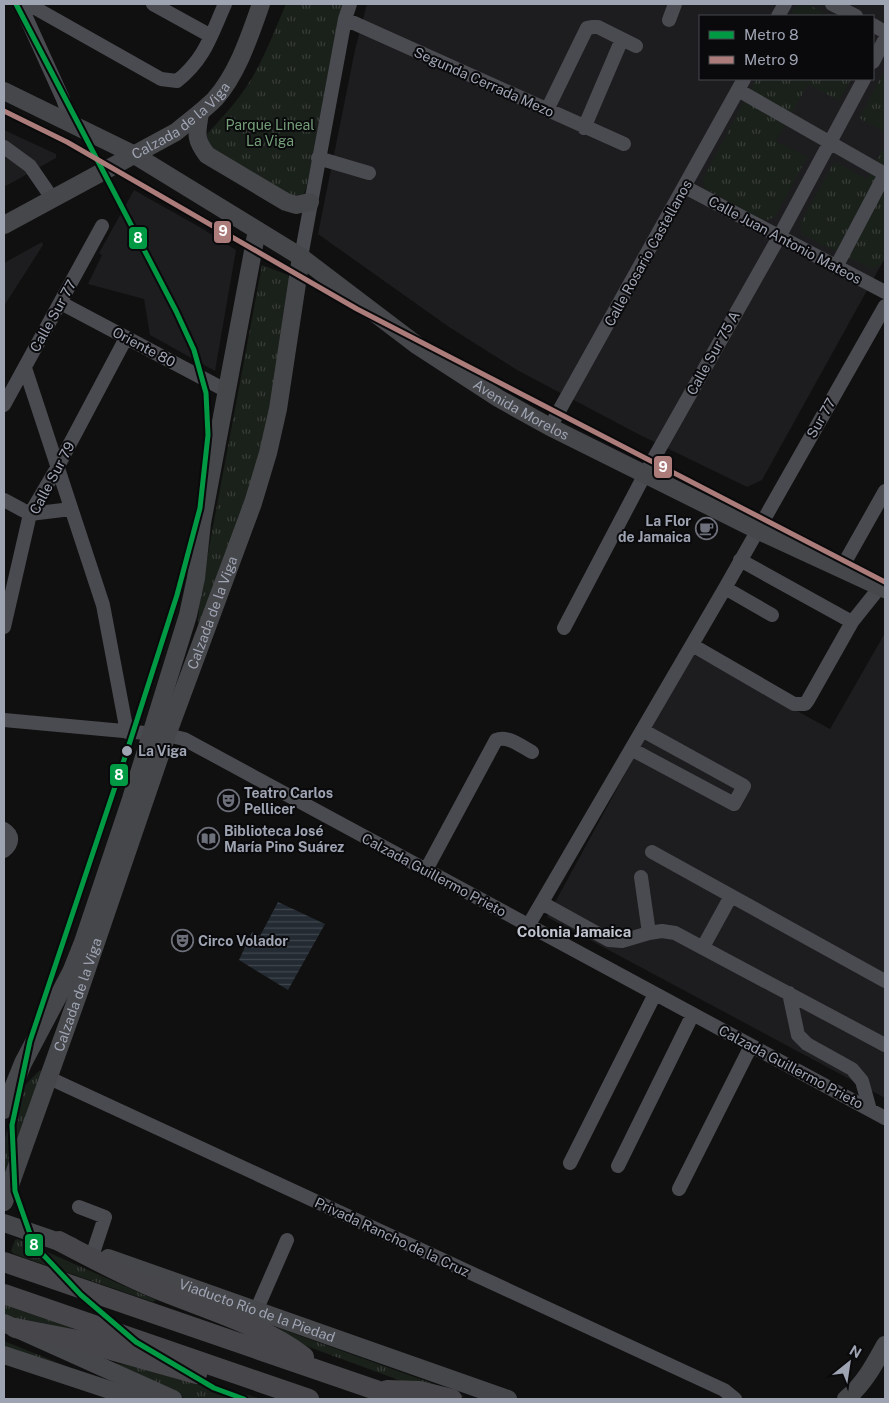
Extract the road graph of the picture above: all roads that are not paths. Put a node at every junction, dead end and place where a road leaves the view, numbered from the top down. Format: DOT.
graph roads {
  1 [pos="20,4"];
  2 [pos="28,4"];
  3 [pos="153,4"];
  4 [pos="224,4"];
  5 [pos="261,4"];
  6 [pos="350,4"];
  7 [pos="675,4"];
  8 [pos="785,4"];
  9 [pos="832,4"];
  10 [pos="779,15"];
  11 [pos="854,15"];
  12 [pos="345,19"];
  13 [pos="669,20"];
  14 [pos="874,26"];
  15 [pos="885,32"];
  16 [pos="211,36"];
  17 [pos="622,39"];
  18 [pos="885,39"];
  19 [pos="636,46"];
  20 [pos="874,60"];
  21 [pos="863,80"];
  22 [pos="741,84"];
  23 [pos="4,91"];
  24 [pos="547,110"];
  25 [pos="200,113"];
  26 [pos="71,122"];
  27 [pos="584,128"];
  28 [pos="830,142"];
  29 [pos="624,144"];
  30 [pos="4,147"];
  31 [pos="133,154"];
  32 [pos="318,158"];
  33 [pos="369,173"];
  34 [pos="885,174"];
  35 [pos="685,188"];
  36 [pos="52,198"];
  37 [pos="310,202"];
  38 [pos="4,225"];
  39 [pos="102,226"];
  40 [pos="258,230"];
  41 [pos="779,237"];
  42 [pos="301,257"];
  43 [pos="836,267"];
  44 [pos="885,292"];
  45 [pos="61,303"];
  46 [pos="885,306"];
  47 [pos="126,338"];
  48 [pos="24,368"];
  49 [pos="227,391"];
  50 [pos="4,405"];
  51 [pos="550,427"];
  52 [pos="57,468"];
  53 [pos="645,474"];
  54 [pos="885,491"];
  55 [pos="4,500"];
  56 [pos="71,509"];
  57 [pos="30,514"];
  58 [pos="757,530"];
  59 [pos="740,560"];
  60 [pos="841,569"];
  61 [pos="196,578"];
  62 [pos="725,588"];
  63 [pos="883,588"];
  64 [pos="772,615"];
  65 [pos="852,622"];
  66 [pos="4,627"];
  67 [pos="564,628"];
  68 [pos="692,645"];
  69 [pos="191,669"];
  70 [pos="4,720"];
  71 [pos="642,730"];
  72 [pos="127,732"];
  73 [pos="159,734"];
  74 [pos="631,750"];
  75 [pos="532,752"];
  76 [pos="4,830"];
  77 [pos="4,850"];
  78 [pos="652,852"];
  79 [pos="426,870"];
  80 [pos="641,877"];
  81 [pos="731,896"];
  82 [pos="542,903"];
  83 [pos="528,926"];
  84 [pos="649,933"];
  85 [pos="703,947"];
  86 [pos="84,979"];
  87 [pos="885,981"];
  88 [pos="789,993"];
  89 [pos="654,994"];
  90 [pos="693,1014"];
  91 [pos="44,1022"];
  92 [pos="885,1044"];
  93 [pos="751,1046"];
  94 [pos="48,1077"];
  95 [pos="4,1110"];
  96 [pos="870,1110"];
  97 [pos="885,1118"];
  98 [pos="570,1164"];
  99 [pos="618,1166"];
  100 [pos="679,1189"];
  101 [pos="4,1202"];
  102 [pos="78,1207"];
  103 [pos="4,1223"];
  104 [pos="287,1240"];
  105 [pos="59,1241"];
  106 [pos="93,1253"];
  107 [pos="4,1262"];
  108 [pos="4,1294"];
  109 [pos="256,1310"];
  110 [pos="9,1326"];
  111 [pos="885,1345"];
  112 [pos="4,1355"];
  113 [pos="319,1370"];
  114 [pos="283,1390"];
  115 [pos="379,1391"];
  116 [pos="150,1399"];
  117 [pos="173,1399"];
  118 [pos="309,1399"];
  119 [pos="402,1399"];
  120 [pos="452,1399"];
  121 [pos="508,1399"];
  122 [pos="735,1399"];
  123 [pos="846,1399"];
  1 -- 26 [label="street"];
  2 -- 16 [label="street, Calzada de la Viga"];
  3 -- 16 [label="street"];
  4 -- 16 [label="street, Calzada de la Viga"];
  5 -- 25 [label="main road, Calzada de la Viga"];
  6 -- 12 [label="street, Calzada de la Viga"];
  7 -- 13 [label="street"];
  8 -- 10 [label="street"];
  9 -- 11 [label="street"];
  12 -- 24 [label="street, Segunda Cerrada Mezo"];
  12 -- 32 [label="street, Calzada de la Viga"];
  14 -- 15 [label="street"];
  17 -- 19 [label="street"];
  17 -- 24 [label="street"];
  17 -- 27 [label="street"];
  18 -- 20 [label="street"];
  21 -- 28 [label="street, Calle Sur 75 A"];
  22 -- 28 [label="street"];
  22 -- 35 [label="street, Calle Rosario Castellanos"];
  23 -- 26 [label="main road, Avenida Morelos"];
  24 -- 27 [label="street, Segunda Cerrada Mezo"];
  25 -- 31 [label="main road, Calzada de la Viga"];
  25 -- 37 [label="main road"];
  26 -- 31 [label="main road, Avenida Morelos"];
  27 -- 29 [label="street, Segunda Cerrada Mezo"];
  28 -- 34 [label="street"];
  28 -- 41 [label="street, Calle Sur 75 A"];
  30 -- 36 [label="street"];
  31 -- 36 [label="main road, Calzada de la Viga"];
  31 -- 40 [label="main road, Avenida Morelos"];
  32 -- 33 [label="street"];
  32 -- 37 [label="street, Calzada de la Viga"];
  34 -- 43 [label="street"];
  35 -- 41 [label="street, Calle Juan Antonio Mateos"];
  35 -- 51 [label="street, Calle Rosario Castellanos"];
  36 -- 38 [label="main road, Calzada de la Viga"];
  37 -- 42 [label="street, Calzada de la Viga"];
  39 -- 45 [label="street, Calle Sur 77"];
  40 -- 42 [label="main road, Avenida Morelos"];
  40 -- 49 [label="main road, Calzada de la Viga"];
  41 -- 43 [label="street, Calle Juan Antonio Mateos"];
  41 -- 53 [label="street, Calle Sur 75 A"];
  42 -- 51 [label="main road, Avenida Morelos"];
  42 -- 69 [label="main road, Calzada de la Viga"];
  43 -- 44 [label="street, Calle Juan Antonio Mateos"];
  45 -- 47 [label="street, Oriente 80"];
  45 -- 48 [label="street, Calle Sur 77"];
  46 -- 58 [label="street, Sur 77"];
  47 -- 49 [label="street, Oriente 80"];
  47 -- 52 [label="street, Calle Sur 79"];
  48 -- 50 [label="street, Calle Sur 77"];
  48 -- 52 [label="street"];
  49 -- 61 [label="main road, Calzada de la Viga"];
  51 -- 53 [label="main road, Avenida Morelos"];
  52 -- 56 [label="street"];
  52 -- 57 [label="street, Calle Sur 79"];
  53 -- 58 [label="main road, Avenida Morelos"];
  53 -- 67 [label="street, Calle Sur 75 A"];
  54 -- 60 [label="street"];
  55 -- 57 [label="street"];
  56 -- 57 [label="street"];
  56 -- 72 [label="street"];
  57 -- 66 [label="street, Calle Sur 79"];
  58 -- 59 [label="street, Sur 77"];
  58 -- 60 [label="main road, Avenida Morelos"];
  59 -- 62 [label="street, Sur 77"];
  59 -- 65 [label="street"];
  60 -- 63 [label="main road, Avenida Morelos"];
  61 -- 69 [label="main road"];
  61 -- 73 [label="main road, Calzada de la Viga"];
  62 -- 64 [label="street"];
  62 -- 68 [label="street, Sur 77"];
  63 -- 65 [label="street"];
  65 -- 68 [label="street"];
  68 -- 71 [label="street, Sur 77"];
  69 -- 73 [label="main road, Calzada de la Viga"];
  70 -- 72 [label="street, Calzada Guillermo Prieto"];
  71 -- 74 [label="street, Sur 77"];
  71 -- 74 [label="street"];
  72 -- 73 [label="street, Calzada Guillermo Prieto"];
  73 -- 79 [label="street, Calzada Guillermo Prieto"];
  73 -- 86 [label="main road, Calzada de la Viga"];
  73 -- 91 [label="main road, Calzada de la Viga"];
  74 -- 82 [label="street, Sur 77"];
  75 -- 79 [label="street"];
  76 -- 77 [label="street"];
  78 -- 81 [label="street"];
  79 -- 83 [label="street, Calzada Guillermo Prieto"];
  80 -- 84 [label="street"];
  81 -- 85 [label="street"];
  81 -- 87 [label="street"];
  82 -- 83 [label="street, Sur 77"];
  82 -- 84 [label="street"];
  83 -- 89 [label="street, Calzada Guillermo Prieto"];
  84 -- 85 [label="street"];
  85 -- 88 [label="street"];
  86 -- 91 [label="main road"];
  86 -- 94 [label="main road, Calzada de la Viga"];
  88 -- 92 [label="street"];
  88 -- 96 [label="street"];
  89 -- 90 [label="street, Calzada Guillermo Prieto"];
  89 -- 98 [label="street"];
  90 -- 93 [label="street, Calzada Guillermo Prieto"];
  90 -- 99 [label="street"];
  91 -- 95 [label="main road, Calzada de la Viga"];
  93 -- 96 [label="street, Calzada Guillermo Prieto"];
  93 -- 100 [label="street"];
  94 -- 101 [label="main road, Calzada de la Viga"];
  94 -- 122 [label="street, Privada Rancho de la Cruz"];
  96 -- 97 [label="street, Calzada Guillermo Prieto"];
  102 -- 106 [label="street"];
  103 -- 105 [label="main road, Viaducto Río de la Piedad"];
  104 -- 109 [label="street"];
  105 -- 106 [label="main road, Viaducto Río de la Piedad"];
  105 -- 113 [label="highway"];
  106 -- 109 [label="main road, Viaducto Río de la Piedad"];
  107 -- 113 [label="highway"];
  108 -- 114 [label="highway"];
  109 -- 121 [label="main road, Viaducto Río de la Piedad"];
  110 -- 114 [label="highway"];
  110 -- 117 [label="main road"];
  111 -- 123 [label="main road"];
  112 -- 116 [label="main road"];
  113 -- 115 [label="highway"];
  114 -- 118 [label="highway"];
  115 -- 119 [label="highway"];
  115 -- 120 [label="highway"];
}
